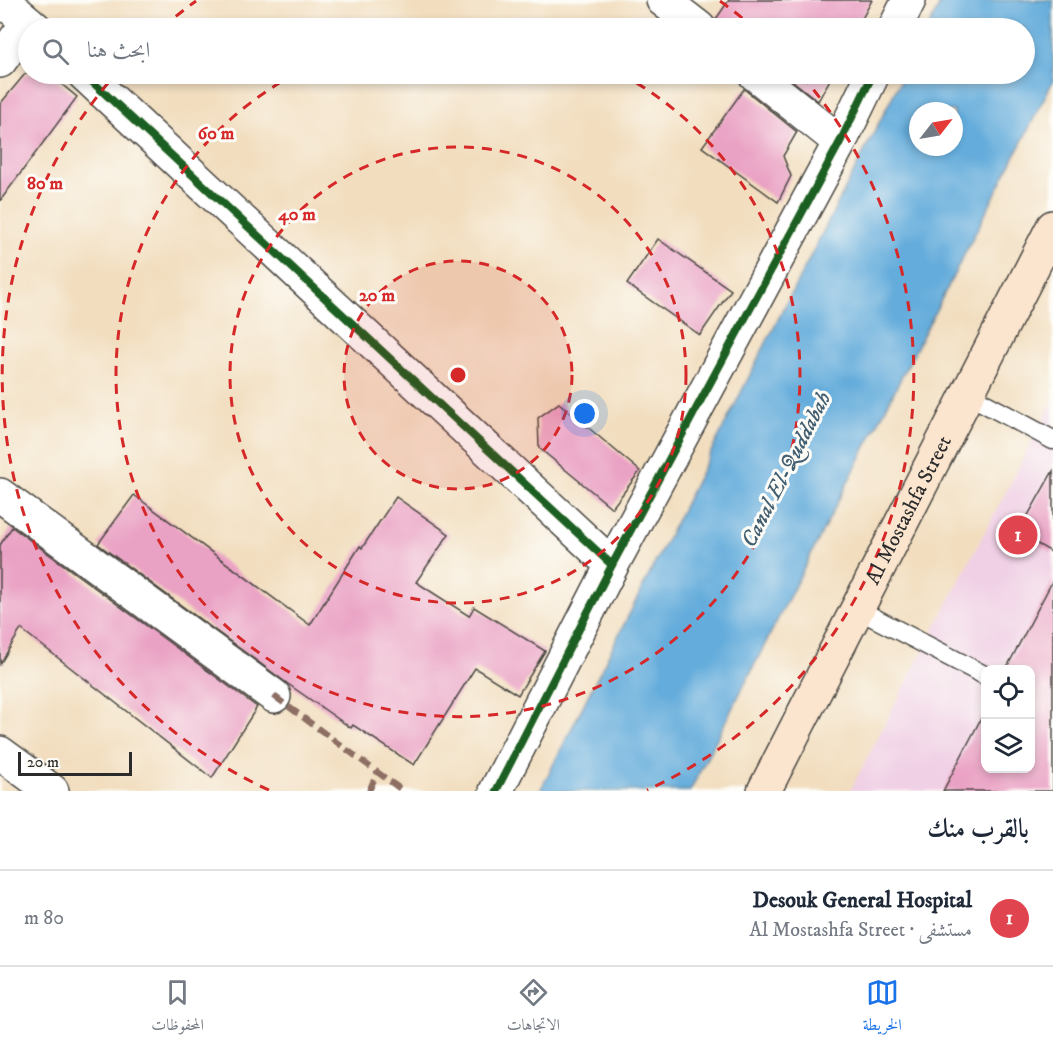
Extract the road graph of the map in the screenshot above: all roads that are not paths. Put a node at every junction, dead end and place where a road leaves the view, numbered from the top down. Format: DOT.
graph roads {
  1 [pos="2,0"];
  2 [pos="663,0"];
  3 [pos="909,0"];
  4 [pos="24,18"];
  5 [pos="686,18"];
  6 [pos="900,18"];
  7 [pos="18,41"];
  8 [pos="0,61"];
  9 [pos="95,84"];
  10 [pos="768,84"];
  11 [pos="868,84"];
  12 [pos="840,142"];
  13 [pos="1053,227"];
  14 [pos="967,394"];
  15 [pos="1053,440"];
  16 [pos="0,495"];
  17 [pos="612,565"];
  18 [pos="857,609"];
  19 [pos="981,673"];
  20 [pos="274,696"];
  21 [pos="0,753"];
  22 [pos="52,791"];
  23 [pos="496,791"];
  24 [pos="764,791"];
  1 -- 4 [label="street"];
  2 -- 5 [label="street"];
  3 -- 6 [label="street"];
  7 -- 8 [label="street"];
  9 -- 17 [label="street"];
  10 -- 12 [label="street"];
  11 -- 12 [label="street"];
  12 -- 17 [label="street"];
  13 -- 14 [label="main road, Al Mostashfa Street"];
  14 -- 15 [label="lane"];
  14 -- 18 [label="main road, Al Mostashfa Street"];
  16 -- 20 [label="street"];
  17 -- 23 [label="street"];
  18 -- 19 [label="lane"];
  18 -- 24 [label="main road, Al Mostashfa Street"];
  21 -- 22 [label="street"];
}
